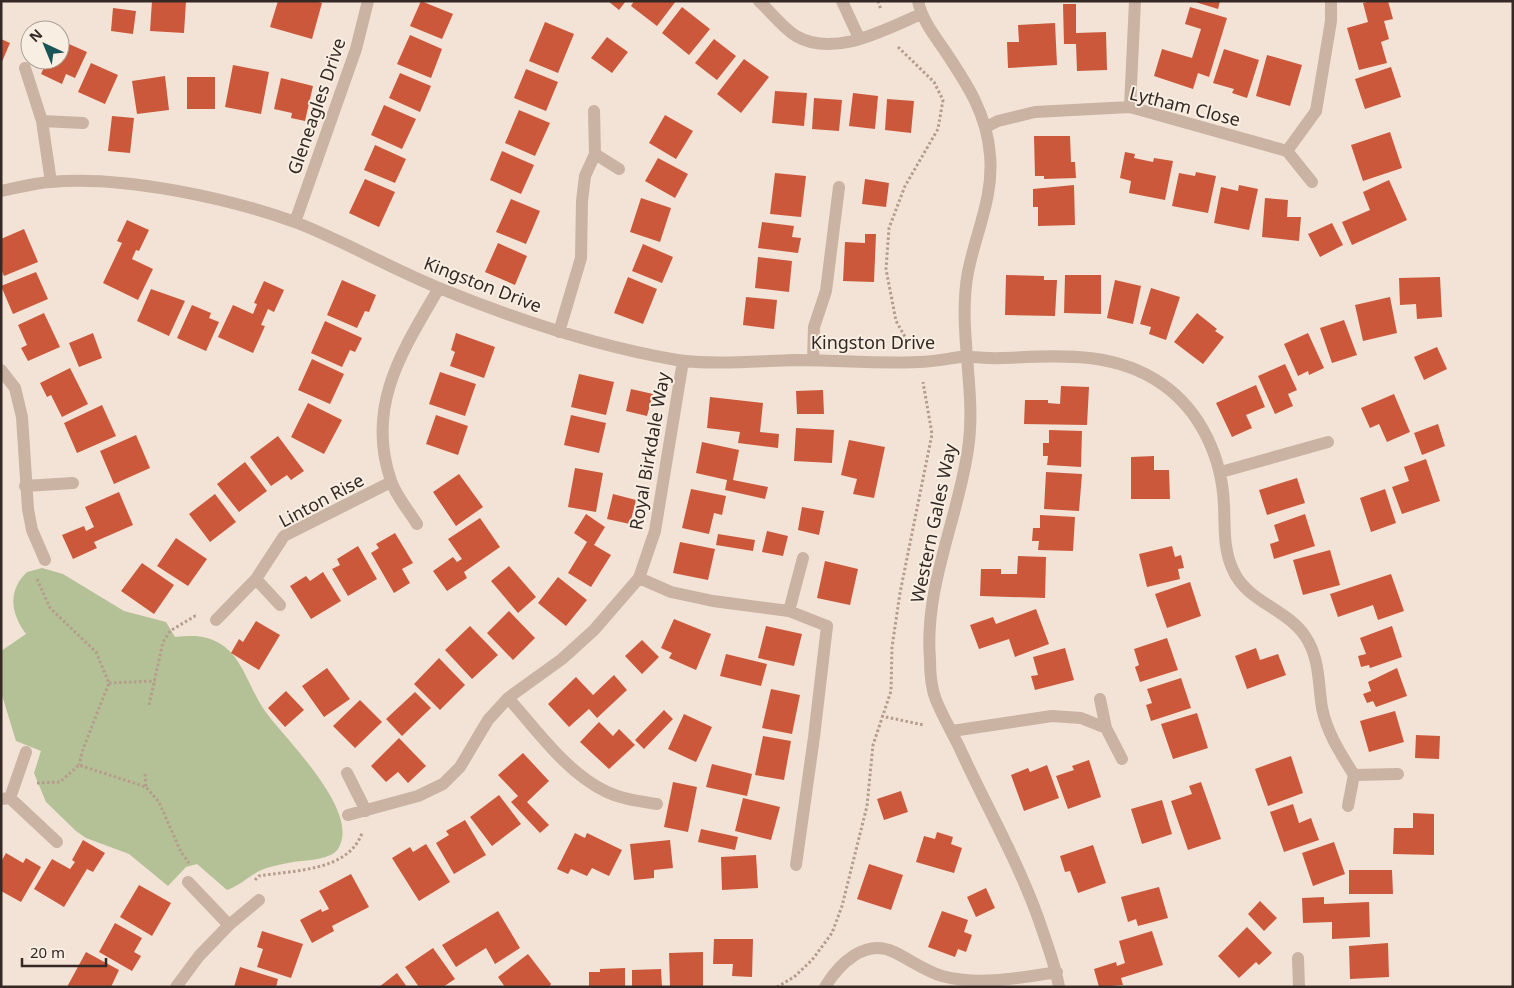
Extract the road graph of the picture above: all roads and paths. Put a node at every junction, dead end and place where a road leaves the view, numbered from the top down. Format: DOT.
graph roads {
  1 [pos="368,1"];
  2 [pos="759,1"];
  3 [pos="842,1"];
  4 [pos="878,1"];
  5 [pos="918,1"];
  6 [pos="1136,1"];
  7 [pos="1331,1"];
  8 [pos="920,14"];
  9 [pos="887,29"];
  10 [pos="859,38"];
  11 [pos="25,70"];
  12 [pos="1130,107"];
  13 [pos="594,111"];
  14 [pos="42,121"];
  15 [pos="83,123"];
  16 [pos="986,126"];
  17 [pos="1287,151"];
  18 [pos="595,154"];
  19 [pos="619,169"];
  20 [pos="51,182"];
  21 [pos="1312,182"];
  22 [pos="839,187"];
  23 [pos="1,191"];
  24 [pos="295,222"];
  25 [pos="440,288"];
  26 [pos="559,332"];
  27 [pos="965,357"];
  28 [pos="813,360"];
  29 [pos="683,361"];
  30 [pos="919,362"];
  31 [pos="1,370"];
  32 [pos="1328,442"];
  33 [pos="1222,472"];
  34 [pos="391,482"];
  35 [pos="73,483"];
  36 [pos="25,486"];
  37 [pos="417,524"];
  38 [pos="804,558"];
  39 [pos="45,560"];
  40 [pos="639,578"];
  41 [pos="256,579"];
  42 [pos="280,605"];
  43 [pos="789,611"];
  44 [pos="216,620"];
  45 [pos="156,681"];
  46 [pos="108,683"];
  47 [pos="508,698"];
  48 [pos="1100,700"];
  49 [pos="149,705"];
  50 [pos="881,716"];
  51 [pos="1106,728"];
  52 [pos="952,731"];
  53 [pos="26,752"];
  54 [pos="1122,759"];
  55 [pos="79,765"];
  56 [pos="347,773"];
  57 [pos="145,774"];
  58 [pos="1398,774"];
  59 [pos="1354,775"];
  60 [pos="146,787"];
  61 [pos="6,798"];
  62 [pos="657,804"];
  63 [pos="1348,806"];
  64 [pos="366,811"];
  65 [pos="348,815"];
  66 [pos="57,842"];
  67 [pos="796,865"];
  68 [pos="188,882"];
  69 [pos="259,900"];
  70 [pos="229,925"];
  71 [pos="1298,958"];
  72 [pos="1057,972"];
  73 [pos="176,987"];
  74 [pos="777,987"];
  75 [pos="825,987"];
  76 [pos="1059,987"];
  77 [pos="1299,987"];
  1 -- 24 [label="street, Gleneagles Drive"];
  2 -- 10 [label="street"];
  3 -- 10 [label="street"];
  4 -- 9 [label="path"];
  5 -- 8 [label="street, Western Gales Way"];
  6 -- 12 [label="street"];
  7 -- 17 [label="street"];
  8 -- 9 [label="street"];
  8 -- 16 [label="street, Western Gales Way"];
  9 -- 10 [label="street"];
  9 -- 30 [label="path"];
  11 -- 14 [label="street"];
  12 -- 16 [label="street, Lytham Close"];
  12 -- 17 [label="street, Lytham Close"];
  13 -- 18 [label="street"];
  14 -- 15 [label="street"];
  14 -- 20 [label="street"];
  16 -- 27 [label="street, Western Gales Way"];
  17 -- 21 [label="street"];
  18 -- 19 [label="street"];
  18 -- 26 [label="street"];
  20 -- 23 [label="street, Kingston Drive"];
  20 -- 24 [label="street, Kingston Drive"];
  22 -- 28 [label="street"];
  24 -- 25 [label="street, Kingston Drive"];
  25 -- 26 [label="street, Kingston Drive"];
  25 -- 34 [label="street, Linton Rise"];
  26 -- 29 [label="street, Kingston Drive"];
  27 -- 30 [label="street, Kingston Drive"];
  27 -- 33 [label="street, Kingston Drive"];
  27 -- 52 [label="street, Western Gales Way"];
  28 -- 29 [label="street, Kingston Drive"];
  28 -- 30 [label="street, Kingston Drive"];
  29 -- 40 [label="street, Royal Birkdale Way"];
  30 -- 50 [label="path"];
  31 -- 36 [label="street"];
  32 -- 33 [label="street"];
  33 -- 59 [label="street, Kingston Drive"];
  34 -- 37 [label="street, Linton Rise"];
  34 -- 41 [label="street, Linton Rise"];
  35 -- 36 [label="street"];
  36 -- 39 [label="street"];
  38 -- 43 [label="street"];
  39 -- 46 [label="path"];
  40 -- 43 [label="street"];
  40 -- 47 [label="street, Royal Birkdale Way"];
  41 -- 42 [label="street"];
  41 -- 44 [label="street, Linton Rise"];
  43 -- 67 [label="street"];
  44 -- 45 [label="path"];
  45 -- 46 [label="path"];
  45 -- 49 [label="path"];
  46 -- 55 [label="path"];
  47 -- 62 [label="street"];
  47 -- 64 [label="street, Royal Birkdale Way"];
  48 -- 51 [label="street"];
  50 -- 52 [label="path"];
  50 -- 74 [label="path"];
  51 -- 52 [label="street"];
  51 -- 54 [label="street"];
  52 -- 72 [label="street, Western Gales Way"];
  53 -- 61 [label="street"];
  55 -- 60 [label="path"];
  55 -- 61 [label="path"];
  56 -- 64 [label="street"];
  57 -- 60 [label="path"];
  58 -- 59 [label="street"];
  59 -- 63 [label="street"];
  60 -- 68 [label="path"];
  61 -- 66 [label="street"];
  64 -- 65 [label="street, Royal Birkdale Way"];
  65 -- 69 [label="path"];
  68 -- 70 [label="street"];
  69 -- 70 [label="street"];
  70 -- 73 [label="street"];
  71 -- 77 [label="street"];
  72 -- 75 [label="street"];
  72 -- 76 [label="street, Western Gales Way"];
}
